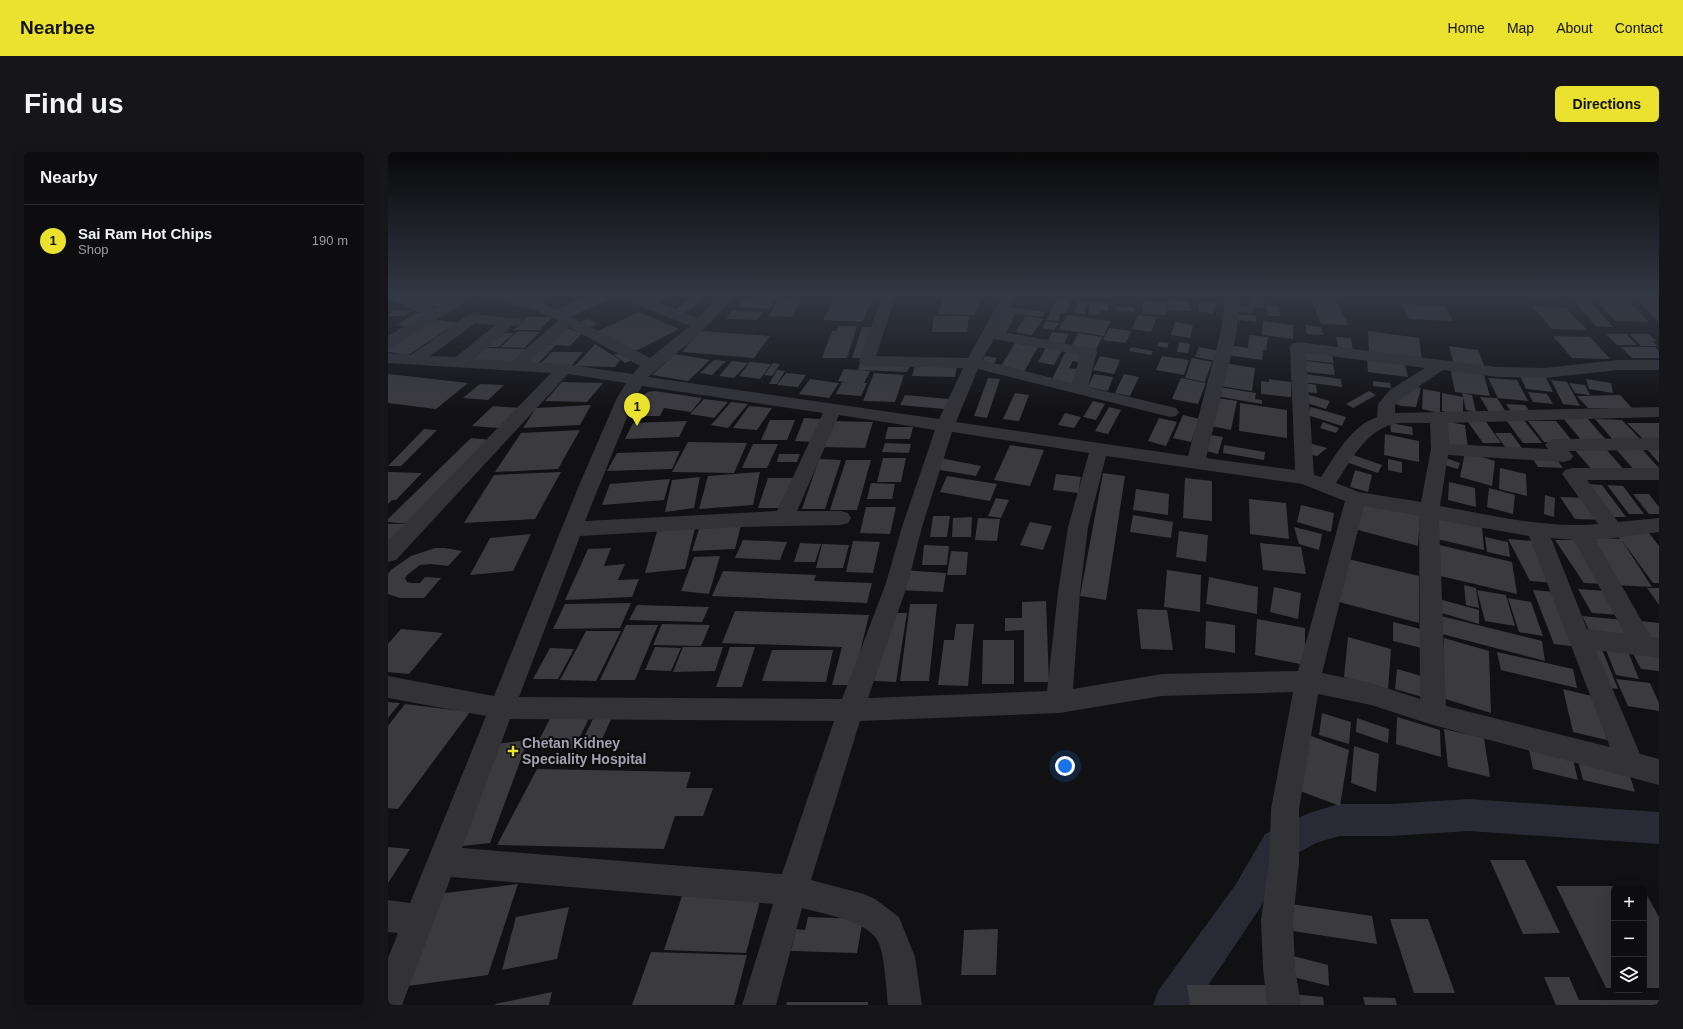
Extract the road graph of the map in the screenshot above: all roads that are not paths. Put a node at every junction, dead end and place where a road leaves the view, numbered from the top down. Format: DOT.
graph roads {
  1 [pos="989,334"];
  2 [pos="402,335"];
  3 [pos="443,335"];
  4 [pos="493,335"];
  5 [pos="551,335"];
  6 [pos="589,335"];
  7 [pos="690,335"];
  8 [pos="876,335"];
  9 [pos="993,335"];
  10 [pos="1228,335"];
  11 [pos="388,343"];
  12 [pos="397,361"];
  13 [pos="460,362"];
  14 [pos="973,363"];
  15 [pos="1440,365"];
  16 [pos="1659,365"];
  17 [pos="516,366"];
  18 [pos="564,369"];
  19 [pos="644,373"];
  20 [pos="1079,389"];
  21 [pos="833,409"];
  22 [pos="1170,412"];
  23 [pos="1659,412"];
  24 [pos="1439,418"];
  25 [pos="1385,419"];
  26 [pos="945,426"];
  27 [pos="1659,444"];
  28 [pos="1099,449"];
  29 [pos="1440,449"];
  30 [pos="1195,463"];
  31 [pos="1659,474"];
  32 [pos="1305,478"];
  33 [pos="1325,485"];
  34 [pos="1356,498"];
  35 [pos="1429,511"];
  36 [pos="784,517"];
  37 [pos="841,518"];
  38 [pos="1659,525"];
  39 [pos="572,529"];
  40 [pos="1537,530"];
  41 [pos="1614,531"];
  42 [pos="1581,533"];
  43 [pos="388,554"];
  44 [pos="1579,638"];
  45 [pos="1651,647"];
  46 [pos="1308,681"];
  47 [pos="388,686"];
  48 [pos="1059,702"];
  49 [pos="501,708"];
  50 [pos="851,710"];
  51 [pos="1433,714"];
  52 [pos="1631,765"];
  53 [pos="1659,772"];
  54 [pos="442,861"];
  55 [pos="792,890"];
  56 [pos="388,916"];
  57 [pos="418,920"];
  58 [pos="388,998"];
  59 [pos="759,1005"];
  60 [pos="905,1005"];
  61 [pos="1284,1005"];
  1 -- 14 [label="street"];
  2 -- 11 [label="street"];
  3 -- 12 [label="street"];
  4 -- 13 [label="street"];
  5 -- 17 [label="street"];
  6 -- 19 [label="street"];
  7 -- 19 [label="street"];
  8 -- 14 [label="street"];
  9 -- 20 [label="street"];
  10 -- 30 [label="street"];
  12 -- 13 [label="street"];
  13 -- 17 [label="street"];
  14 -- 20 [label="street"];
  14 -- 26 [label="street"];
  15 -- 16 [label="street"];
  15 -- 25 [label="street"];
  15 -- 32 [label="street"];
  17 -- 18 [label="street"];
  18 -- 19 [label="street"];
  18 -- 43 [label="street"];
  19 -- 21 [label="street"];
  19 -- 39 [label="street"];
  20 -- 22 [label="street"];
  21 -- 26 [label="street"];
  21 -- 36 [label="street"];
  23 -- 24 [label="street"];
  24 -- 25 [label="street"];
  24 -- 29 [label="street"];
  25 -- 33 [label="street"];
  26 -- 28 [label="street"];
  26 -- 50 [label="street"];
  27 -- 29 [label="street"];
  28 -- 30 [label="street"];
  28 -- 48 [label="street"];
  29 -- 35 [label="street"];
  30 -- 32 [label="street"];
  31 -- 41 [label="street"];
  32 -- 33 [label="street"];
  33 -- 34 [label="street"];
  34 -- 35 [label="street"];
  34 -- 46 [label="street"];
  35 -- 40 [label="street"];
  35 -- 51 [label="street"];
  36 -- 37 [label="street"];
  36 -- 39 [label="street"];
  38 -- 41 [label="street"];
  39 -- 49 [label="street"];
  40 -- 42 [label="street"];
  40 -- 44 [label="street"];
  41 -- 42 [label="street"];
  42 -- 45 [label="street"];
  44 -- 45 [label="street"];
  44 -- 52 [label="street"];
  46 -- 48 [label="street"];
  46 -- 51 [label="street"];
  46 -- 61 [label="street"];
  47 -- 49 [label="street"];
  48 -- 50 [label="street"];
  49 -- 50 [label="street"];
  49 -- 54 [label="street"];
  50 -- 55 [label="street"];
  51 -- 52 [label="street"];
  52 -- 53 [label="street"];
  54 -- 55 [label="street"];
  54 -- 57 [label="street"];
  55 -- 59 [label="street"];
  55 -- 60 [label="street"];
  56 -- 57 [label="street"];
  57 -- 58 [label="street"];
}
